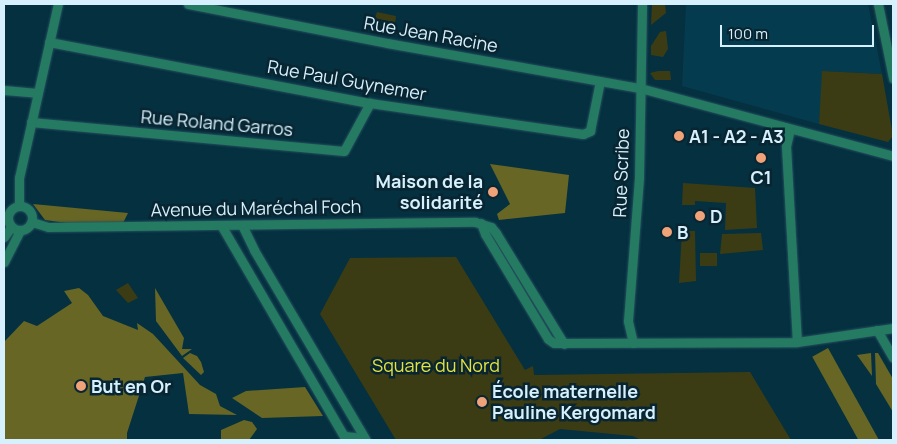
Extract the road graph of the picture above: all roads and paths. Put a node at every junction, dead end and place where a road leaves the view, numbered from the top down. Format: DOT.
graph roads {
  1 [pos="58,4"];
  2 [pos="188,4"];
  3 [pos="642,4"];
  4 [pos="878,4"];
  5 [pos="49,42"];
  6 [pos="893,78"];
  7 [pos="600,81"];
  8 [pos="640,88"];
  9 [pos="4,90"];
  10 [pos="37,93"];
  11 [pos="370,103"];
  12 [pos="31,122"];
  13 [pos="790,129"];
  14 [pos="893,156"];
  15 [pos="19,206"];
  16 [pos="32,222"];
  17 [pos="242,224"];
  18 [pos="221,225"];
  19 [pos="11,227"];
  20 [pos="4,237"];
  21 [pos="4,262"];
  22 [pos="893,328"];
  23 [pos="877,330"];
  24 [pos="797,342"];
  25 [pos="633,343"];
  26 [pos="893,358"];
  27 [pos="342,438"];
  28 [pos="365,439"];
  1 -- 5 [label="street"];
  2 -- 7 [label="street, Rue Jean Racine"];
  3 -- 8 [label="street, Rue Scribe"];
  4 -- 6 [label="street"];
  5 -- 10 [label="street"];
  5 -- 11 [label="street, Rue Paul Guynemer"];
  7 -- 8 [label="street, Rue Jean Racine"];
  7 -- 11 [label="street, Rue Paul Guynemer"];
  8 -- 13 [label="street, Rue Jean Racine"];
  8 -- 25 [label="street, Rue Scribe"];
  9 -- 10 [label="street"];
  10 -- 12 [label="street"];
  11 -- 12 [label="street, Rue Roland Garros"];
  12 -- 15 [label="street"];
  13 -- 14 [label="street, Rue Jean Racine"];
  13 -- 24 [label="street"];
  15 -- 16 [label="street"];
  15 -- 19 [label="street"];
  16 -- 18 [label="street, Avenue du Maréchal Foch"];
  16 -- 19 [label="street"];
  17 -- 18 [label="street, Avenue du Maréchal Foch"];
  17 -- 25 [label="street, Avenue du Maréchal Foch"];
  17 -- 28 [label="street"];
  18 -- 27 [label="street"];
  19 -- 20 [label="street"];
  19 -- 21 [label="street"];
  22 -- 23 [label="street"];
  23 -- 24 [label="street"];
  23 -- 26 [label="street"];
  24 -- 25 [label="street"];
  27 -- 28 [label="street"];
}
